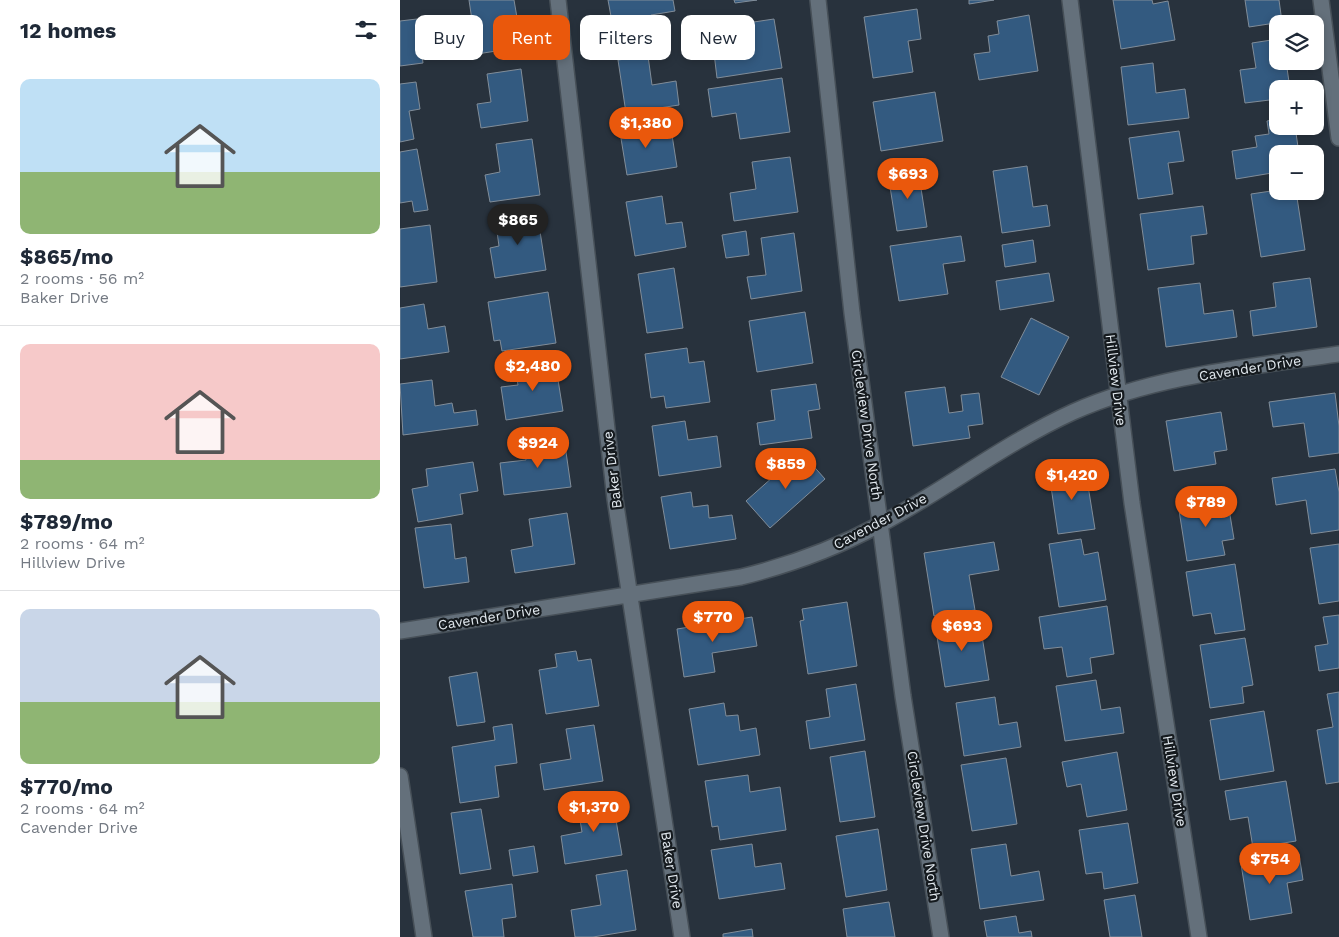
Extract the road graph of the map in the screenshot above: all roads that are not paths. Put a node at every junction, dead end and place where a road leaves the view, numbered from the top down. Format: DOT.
graph roads {
  1 [pos="558,0"];
  2 [pos="818,0"];
  3 [pos="1070,0"];
  4 [pos="1321,0"];
  5 [pos="1339,138"];
  6 [pos="1339,354"];
  7 [pos="1118,396"];
  8 [pos="880,524"];
  9 [pos="630,594"];
  10 [pos="400,631"];
  11 [pos="400,776"];
  12 [pos="424,937"];
  13 [pos="682,937"];
  14 [pos="941,937"];
  15 [pos="1199,937"];
  1 -- 9 [label="street, Baker Drive"];
  2 -- 8 [label="street, Circleview Drive North"];
  3 -- 7 [label="street, Hillview Drive"];
  4 -- 5 [label="street"];
  6 -- 7 [label="street, Cavender Drive"];
  7 -- 8 [label="street, Cavender Drive"];
  7 -- 15 [label="street, Hillview Drive"];
  8 -- 9 [label="street, Cavender Drive"];
  8 -- 14 [label="street, Circleview Drive North"];
  9 -- 10 [label="street, Cavender Drive"];
  9 -- 13 [label="street, Baker Drive"];
  11 -- 12 [label="street"];
}
